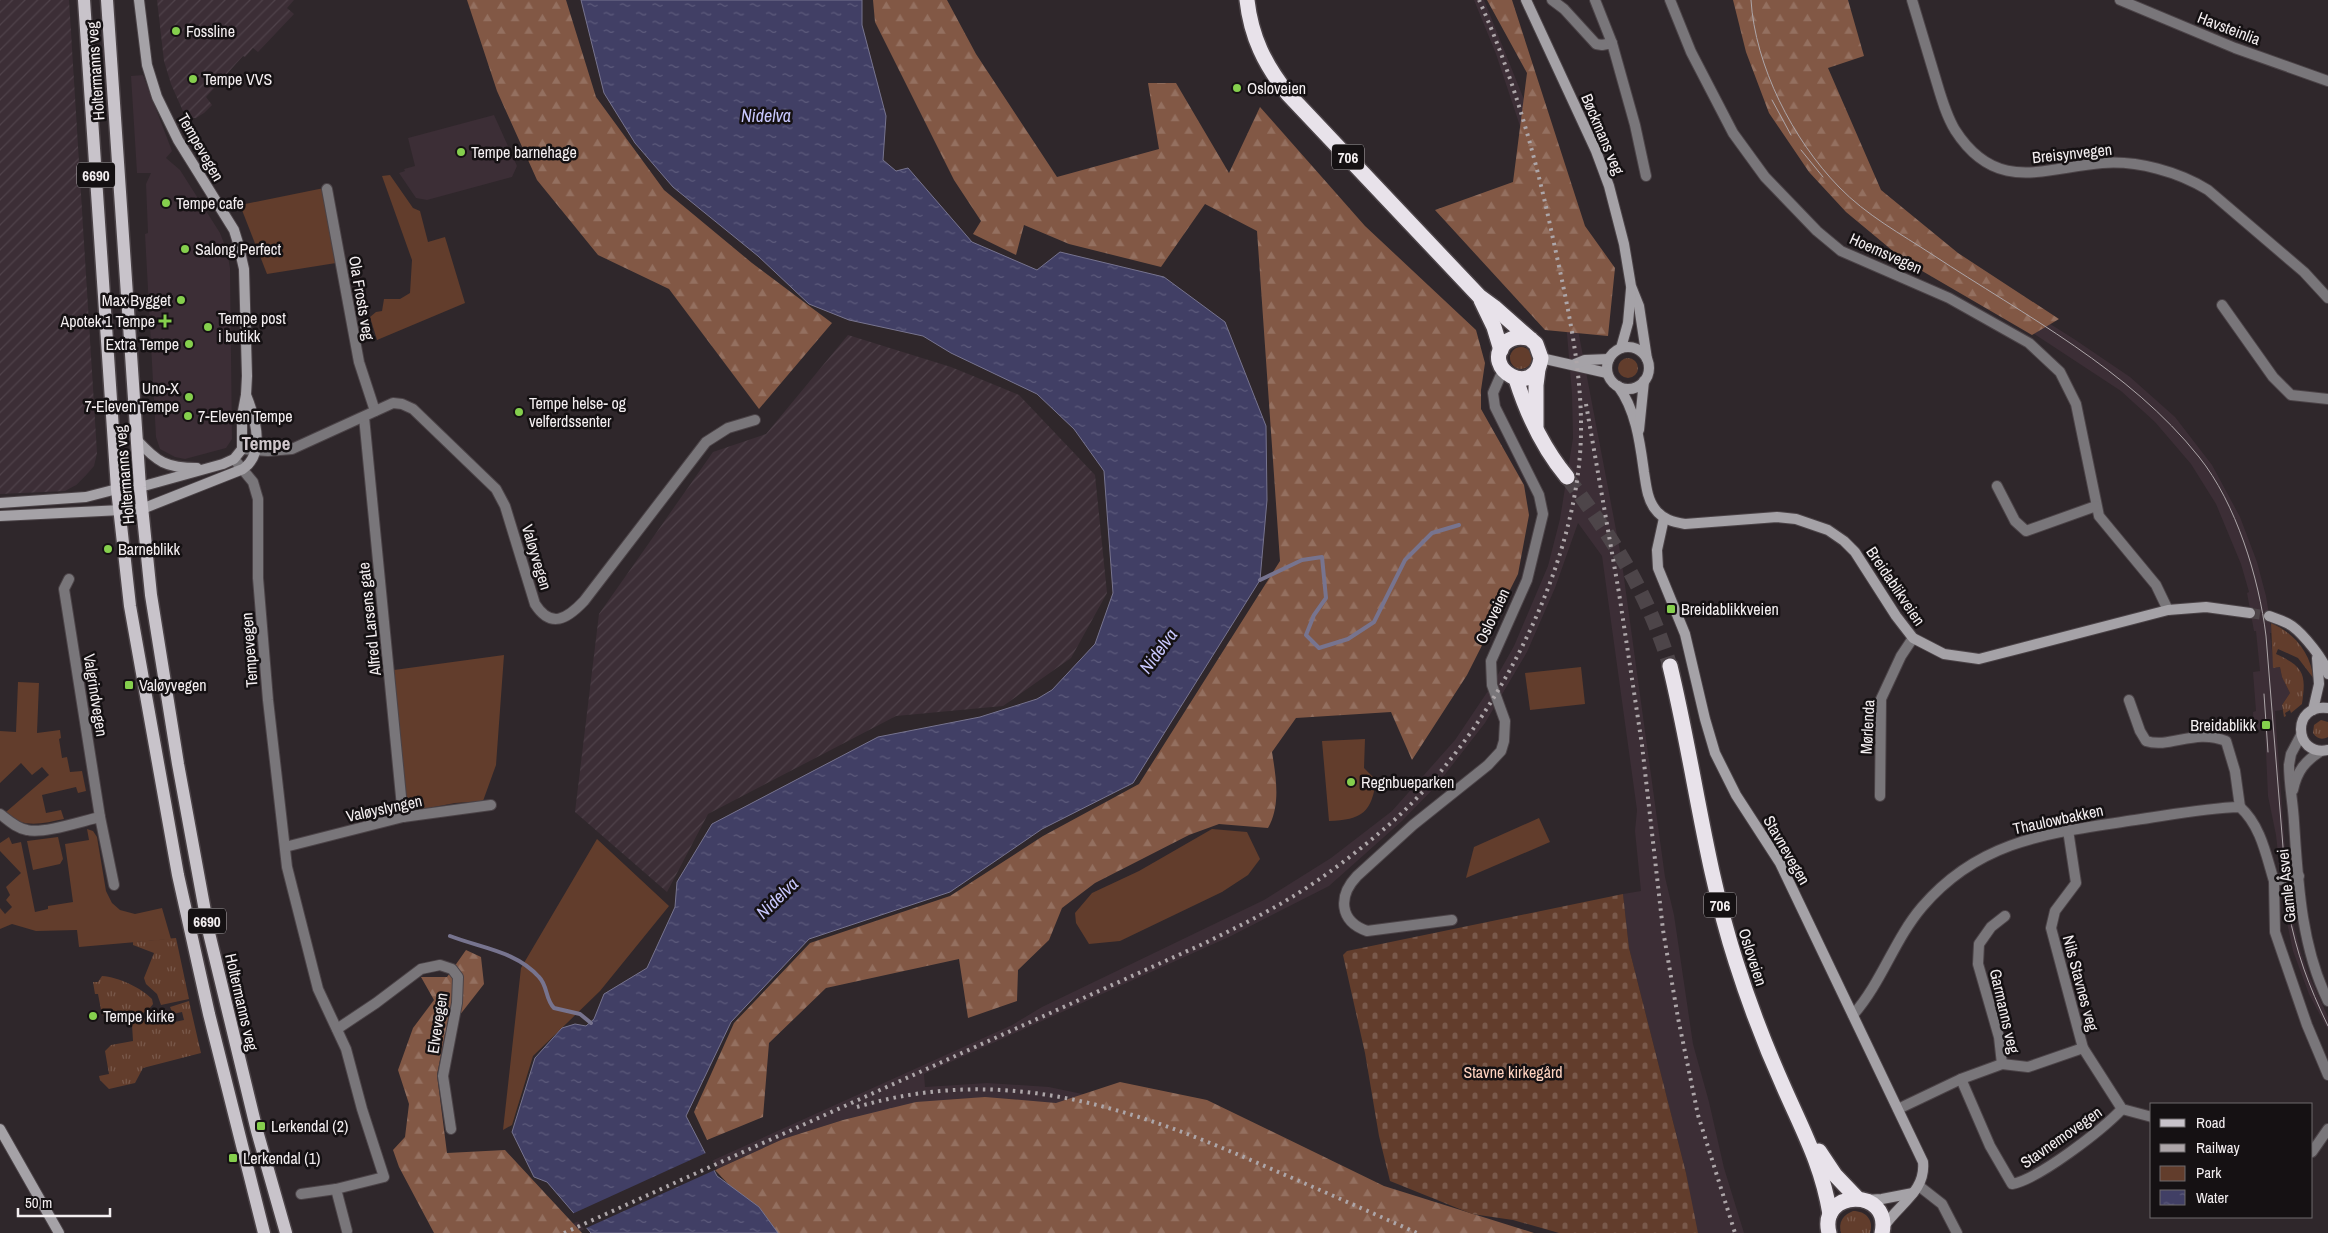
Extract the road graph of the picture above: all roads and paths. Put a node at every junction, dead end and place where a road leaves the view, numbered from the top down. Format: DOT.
graph roads {
  1 [pos="84,0"];
  2 [pos="107,0"];
  3 [pos="139,0"];
  4 [pos="1247,0"];
  5 [pos="1527,0"];
  6 [pos="1552,0"];
  7 [pos="1595,0"];
  8 [pos="1670,0"];
  9 [pos="1912,0"];
  10 [pos="2120,0"];
  11 [pos="1612,43"];
  12 [pos="2328,81"];
  13 [pos="1646,176"];
  14 [pos="327,189"];
  15 [pos="1631,286"];
  16 [pos="1479,296"];
  17 [pos="2328,298"];
  18 [pos="2222,305"];
  19 [pos="1531,340"];
  20 [pos="1620,348"];
  21 [pos="1500,350"];
  22 [pos="1609,359"];
  23 [pos="1647,359"];
  24 [pos="1540,364"];
  25 [pos="1575,364"];
  26 [pos="1503,370"];
  27 [pos="1607,372"];
  28 [pos="1516,379"];
  29 [pos="1644,382"];
  30 [pos="1618,386"];
  31 [pos="246,395"];
  32 [pos="2328,399"];
  33 [pos="375,411"];
  34 [pos="364,417"];
  35 [pos="755,420"];
  36 [pos="1536,426"];
  37 [pos="1638,436"];
  38 [pos="137,440"];
  39 [pos="242,449"];
  40 [pos="256,451"];
  41 [pos="234,459"];
  42 [pos="208,468"];
  43 [pos="243,469"];
  44 [pos="1567,477"];
  45 [pos="1997,486"];
  46 [pos="140,488"];
  47 [pos="117,489"];
  48 [pos="0,503"];
  49 [pos="2096,506"];
  50 [pos="142,509"];
  51 [pos="119,511"];
  52 [pos="0,516"];
  53 [pos="1664,518"];
  54 [pos="69,579"];
  55 [pos="2168,610"];
  56 [pos="2250,613"];
  57 [pos="2269,616"];
  58 [pos="1913,638"];
  59 [pos="2316,652"];
  60 [pos="1670,666"];
  61 [pos="2328,674"];
  62 [pos="2129,700"];
  63 [pos="2328,708"];
  64 [pos="2313,710"];
  65 [pos="2301,735"];
  66 [pos="2325,750"];
  67 [pos="2292,793"];
  68 [pos="1880,796"];
  69 [pos="491,805"];
  70 [pos="2240,807"];
  71 [pos="0,814"];
  72 [pos="100,817"];
  73 [pos="403,817"];
  74 [pos="2068,830"];
  75 [pos="285,847"];
  76 [pos="2299,876"];
  77 [pos="2274,881"];
  78 [pos="114,885"];
  79 [pos="2005,916"];
  80 [pos="1452,920"];
  81 [pos="2328,1001"];
  82 [pos="1853,1015"];
  83 [pos="336,1029"];
  84 [pos="2083,1048"];
  85 [pos="2002,1064"];
  86 [pos="2328,1075"];
  87 [pos="1961,1079"];
  88 [pos="1898,1109"];
  89 [pos="2122,1109"];
  90 [pos="2150,1117"];
  91 [pos="0,1129"];
  92 [pos="451,1129"];
  93 [pos="2328,1129"];
  94 [pos="1806,1132"];
  95 [pos="2313,1151"];
  96 [pos="336,1189"];
  97 [pos="1916,1189"];
  98 [pos="301,1194"];
  99 [pos="1861,1199"];
  100 [pos="1830,1214"];
  101 [pos="1882,1230"];
  102 [pos="347,1231"];
  103 [pos="1828,1232"];
  104 [pos="59,1233"];
  105 [pos="264,1233"];
  106 [pos="286,1233"];
  107 [pos="1957,1233"];
  1 -- 47 [label="main road, Holtermanns veg / 6690"];
  2 -- 38 [label="main road, Holtermanns veg / 6690"];
  3 -- 31 [label="street, Tempevegen"];
  4 -- 16 [label="highway, 706"];
  5 -- 15 [label="street, Bøckmans veg"];
  6 -- 11 [label="street"];
  7 -- 11 [label="street, Bøckmans veg"];
  8 -- 49 [label="street, Hoemsvegen"];
  9 -- 17 [label="street, Breisynvegen"];
  10 -- 12 [label="street, Havsteinlia"];
  11 -- 13 [label="street, Bøckmans veg"];
  14 -- 33 [label="street, Ola Frosts veg"];
  15 -- 20 [label="street, Bøckmans veg"];
  15 -- 23 [label="street, Bøckmans veg"];
  16 -- 19 [label="highway, 706"];
  16 -- 21 [label="highway, 706"];
  18 -- 32 [label="street"];
  19 -- 21 [label="highway"];
  19 -- 24 [label="highway, 706"];
  20 -- 22 [label="street"];
  20 -- 23 [label="street"];
  21 -- 26 [label="highway, 706"];
  22 -- 25 [label="street"];
  22 -- 27 [label="street"];
  23 -- 29 [label="street"];
  24 -- 25 [label="street"];
  24 -- 28 [label="highway"];
  24 -- 36 [label="highway"];
  25 -- 27 [label="street"];
  26 -- 28 [label="highway"];
  26 -- 80 [label="street, Osloveien"];
  27 -- 30 [label="street"];
  28 -- 36 [label="highway"];
  29 -- 30 [label="street"];
  29 -- 37 [label="street"];
  30 -- 37 [label="street"];
  31 -- 39 [label="street"];
  31 -- 40 [label="street"];
  33 -- 34 [label="street, Valøyvegen"];
  33 -- 35 [label="street, Valøyvegen"];
  34 -- 40 [label="street, Valøyvegen"];
  34 -- 73 [label="street, Alfred Larsens gate"];
  36 -- 44 [label="highway"];
  37 -- 53 [label="street"];
  38 -- 42 [label="street"];
  38 -- 46 [label="main road, Holtermanns veg / 6690"];
  39 -- 40 [label="street, Valøyvegen"];
  39 -- 41 [label="street"];
  40 -- 43 [label="street"];
  41 -- 42 [label="street"];
  41 -- 43 [label="street, Tempevegen"];
  42 -- 46 [label="street"];
  43 -- 50 [label="street"];
  43 -- 75 [label="street, Tempevegen"];
  45 -- 49 [label="street"];
  46 -- 47 [label="street"];
  46 -- 50 [label="main road, Holtermanns veg / 6690"];
  47 -- 48 [label="street"];
  47 -- 51 [label="main road, Holtermanns veg / 6690"];
  49 -- 55 [label="street, Hoemsvegen"];
  50 -- 51 [label="street"];
  50 -- 106 [label="main road, Holtermanns veg / 6690"];
  51 -- 52 [label="street"];
  51 -- 105 [label="main road, Holtermanns veg / 6690"];
  53 -- 58 [label="street, Breidablikveien"];
  53 -- 82 [label="street, Stavnevegen"];
  54 -- 72 [label="street, Valgrindvegen"];
  55 -- 56 [label="street, Breidablikveien"];
  55 -- 58 [label="street, Breidablikveien"];
  57 -- 59 [label="street"];
  58 -- 68 [label="street, Mørlenda"];
  59 -- 61 [label="street"];
  59 -- 64 [label="street"];
  60 -- 94 [label="highway, Osloveien / 706"];
  62 -- 70 [label="street"];
  63 -- 64 [label="street"];
  64 -- 65 [label="street"];
  65 -- 66 [label="street"];
  65 -- 67 [label="street, Gamle Åsvei"];
  66 -- 67 [label="street, Gamle Åsvei"];
  67 -- 76 [label="street, Gamle Åsvei"];
  69 -- 73 [label="street, Valøyslyngen"];
  70 -- 74 [label="street, Thaulowbakken"];
  70 -- 77 [label="street"];
  71 -- 72 [label="street"];
  72 -- 78 [label="street, Valgrindvegen"];
  73 -- 75 [label="street, Valøyslyngen"];
  74 -- 82 [label="street, Thaulowbakken"];
  74 -- 84 [label="street, Nils Stavnes veg"];
  75 -- 83 [label="street"];
  76 -- 77 [label="street"];
  76 -- 81 [label="street, Gamle Åsvei"];
  77 -- 86 [label="street"];
  79 -- 85 [label="street, Garmanns veg"];
  82 -- 88 [label="street, Stavnevegen"];
  83 -- 92 [label="street, Elvevegen"];
  83 -- 96 [label="street"];
  84 -- 85 [label="street"];
  84 -- 89 [label="street, Nils Stavnes veg"];
  85 -- 87 [label="street"];
  87 -- 88 [label="street"];
  87 -- 89 [label="street, Stavnemovegen"];
  88 -- 97 [label="street, Stavnevegen"];
  89 -- 90 [label="street"];
  91 -- 104 [label="street"];
  93 -- 95 [label="street"];
  94 -- 99 [label="highway, Osloveien / 706"];
  94 -- 100 [label="highway, Osloveien / 706"];
  96 -- 98 [label="street"];
  96 -- 102 [label="street"];
  97 -- 99 [label="street"];
  97 -- 101 [label="street"];
  97 -- 107 [label="street"];
  99 -- 100 [label="highway"];
  99 -- 101 [label="highway, 706"];
  100 -- 103 [label="highway, 706"];
}
